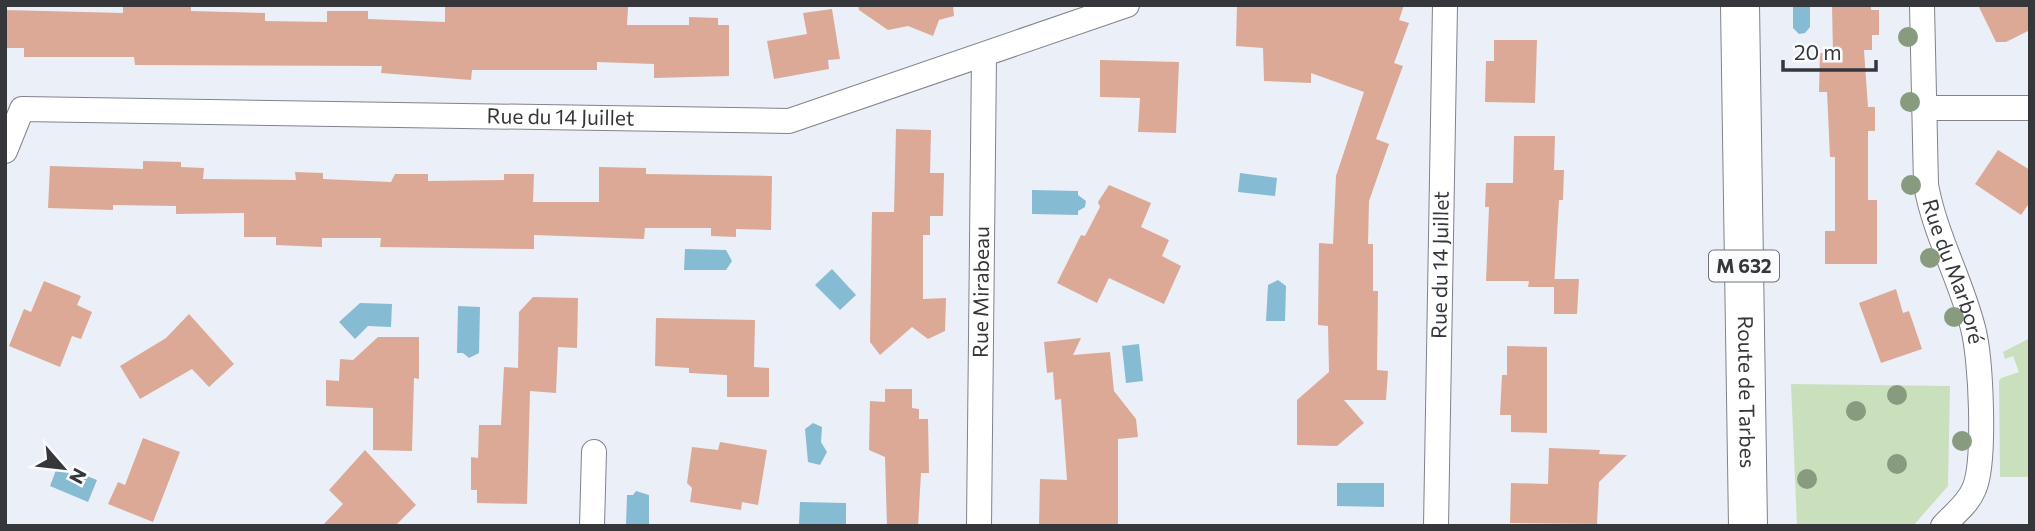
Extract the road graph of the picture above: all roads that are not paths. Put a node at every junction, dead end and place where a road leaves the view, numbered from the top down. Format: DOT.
graph roads {
  1 [pos="1127,5"];
  2 [pos="1445,5"];
  3 [pos="1740,5"];
  4 [pos="1922,5"];
  5 [pos="984,56"];
  6 [pos="14,108"];
  7 [pos="1924,108"];
  8 [pos="2030,108"];
  9 [pos="5,151"];
  10 [pos="594,452"];
  11 [pos="592,526"];
  12 [pos="979,526"];
  13 [pos="1436,526"];
  14 [pos="1748,526"];
  15 [pos="1943,526"];
  1 -- 5 [label="street, Rue du 14 Juillet"];
  2 -- 13 [label="street, Rue du 14 Juillet"];
  3 -- 14 [label="main road, Route de Tarbes / M 632"];
  4 -- 7 [label="street, Rue du Marboré"];
  5 -- 6 [label="street, Rue du 14 Juillet"];
  5 -- 12 [label="street, Rue Mirabeau"];
  6 -- 9 [label="street, Rue du 14 Juillet"];
  7 -- 8 [label="street"];
  7 -- 15 [label="street, Rue du Marboré"];
  10 -- 11 [label="street"];
}
